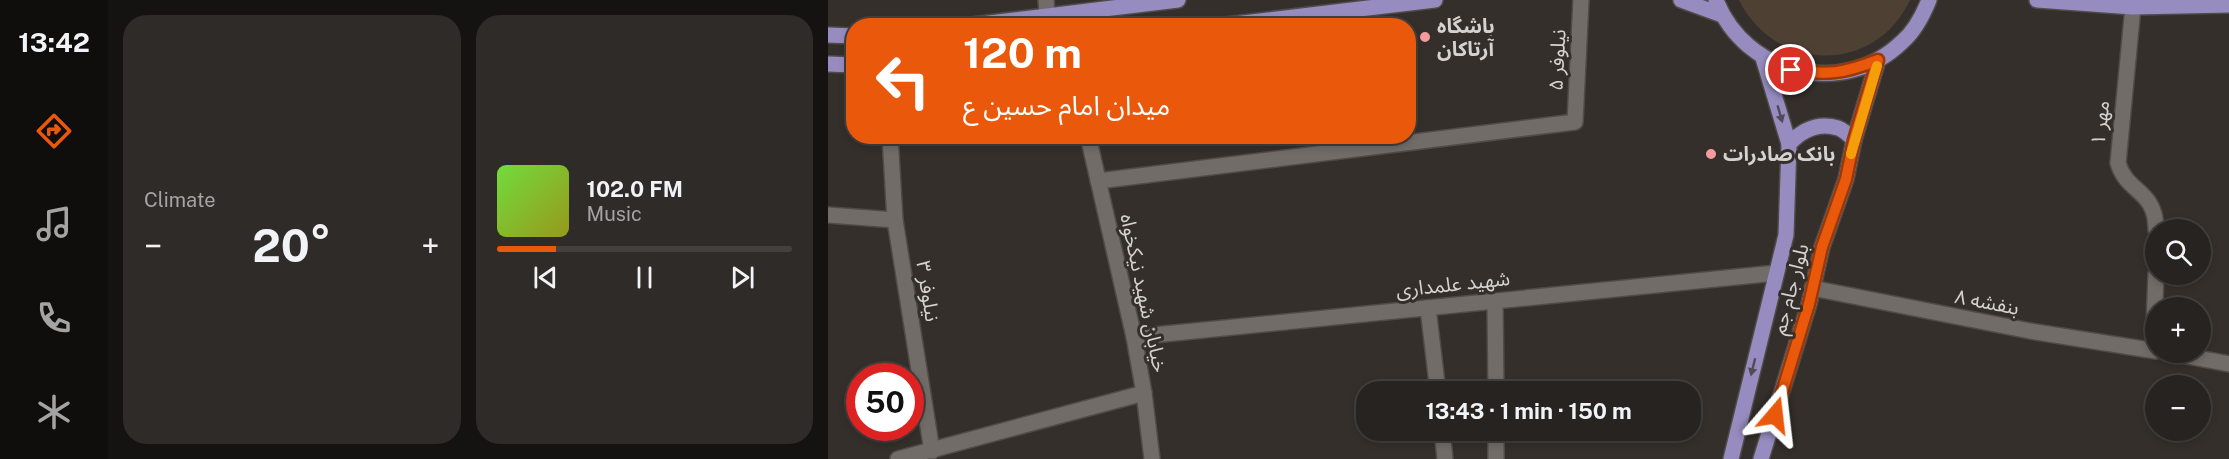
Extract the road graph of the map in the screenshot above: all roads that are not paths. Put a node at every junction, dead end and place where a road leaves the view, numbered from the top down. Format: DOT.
graph roads {
  1 [pos="1178,0"];
  2 [pos="1435,0"];
  3 [pos="1581,0"];
  4 [pos="1681,0"];
  5 [pos="1716,0"];
  6 [pos="1929,0"];
  7 [pos="2037,0"];
  8 [pos="2229,5"];
  9 [pos="2133,7"];
  10 [pos="1046,8"];
  11 [pos="1722,15"];
  12 [pos="1000,18"];
  13 [pos="1284,18"];
  14 [pos="828,35"];
  15 [pos="846,36"];
  16 [pos="1763,58"];
  17 [pos="1878,60"];
  18 [pos="828,64"];
  19 [pos="846,65"];
  20 [pos="1854,140"];
  21 [pos="1416,142"];
  22 [pos="890,144"];
  23 [pos="1090,144"];
  24 [pos="1397,144"];
  25 [pos="1788,144"];
  26 [pos="1098,181"];
  27 [pos="828,216"];
  28 [pos="2155,219"];
  29 [pos="895,220"];
  30 [pos="1776,273"];
  31 [pos="1812,288"];
  32 [pos="1495,301"];
  33 [pos="1428,308"];
  34 [pos="1134,337"];
  35 [pos="2145,349"];
  36 [pos="2211,361"];
  37 [pos="2229,364"];
  38 [pos="1437,381"];
  39 [pos="1496,381"];
  40 [pos="1144,393"];
  41 [pos="1443,441"];
  42 [pos="1496,441"];
  43 [pos="932,451"];
  44 [pos="898,459"];
  45 [pos="1152,459"];
  46 [pos="1445,459"];
  47 [pos="1496,459"];
  48 [pos="1731,459"];
  49 [pos="1761,459"];
  1 -- 10 [label="main road"];
  2 -- 13 [label="main road"];
  3 -- 21 [label="street, نیلوفر ۵"];
  4 -- 11 [label="main road"];
  5 -- 11 [label="main road"];
  6 -- 17 [label="main road"];
  7 -- 9 [label="main road"];
  8 -- 9 [label="main road"];
  9 -- 28 [label="street, مهر ۱"];
  10 -- 12 [label="main road"];
  11 -- 16 [label="main road"];
  14 -- 15 [label="main road"];
  16 -- 17 [label="main road"];
  16 -- 25 [label="main road, بلوار جام جم, one-way"];
  17 -- 20 [label="main road, بلوار جام جم"];
  18 -- 19 [label="main road"];
  20 -- 25 [label="main road"];
  20 -- 31 [label="main road, بلوار جام جم"];
  22 -- 29 [label="street, نیلوفر ۳"];
  23 -- 26 [label="street, خیابان شهید نیکخواه"];
  24 -- 26 [label="street, نیلوفر ۵"];
  25 -- 30 [label="main road, بلوار جام جم"];
  26 -- 34 [label="street, خیابان شهید نیکخواه"];
  27 -- 29 [label="street"];
  29 -- 43 [label="street, نیلوفر ۳"];
  30 -- 32 [label="street, شهید علمداری"];
  30 -- 48 [label="main road, بلوار جام جم, one-way"];
  31 -- 35 [label="street, بنفشه ۸"];
  31 -- 49 [label="main road, بلوار جام جم"];
  32 -- 33 [label="street, شهید علمداری"];
  32 -- 39 [label="street"];
  33 -- 34 [label="street, شهید علمداری"];
  33 -- 38 [label="street"];
  34 -- 40 [label="street, خیابان شهید نیکخواه"];
  36 -- 37 [label="street, بنفشه ۸"];
  40 -- 43 [label="street"];
  40 -- 45 [label="street, خیابان شهید نیکخواه"];
  41 -- 46 [label="street"];
  42 -- 47 [label="street"];
  43 -- 44 [label="street"];
}
